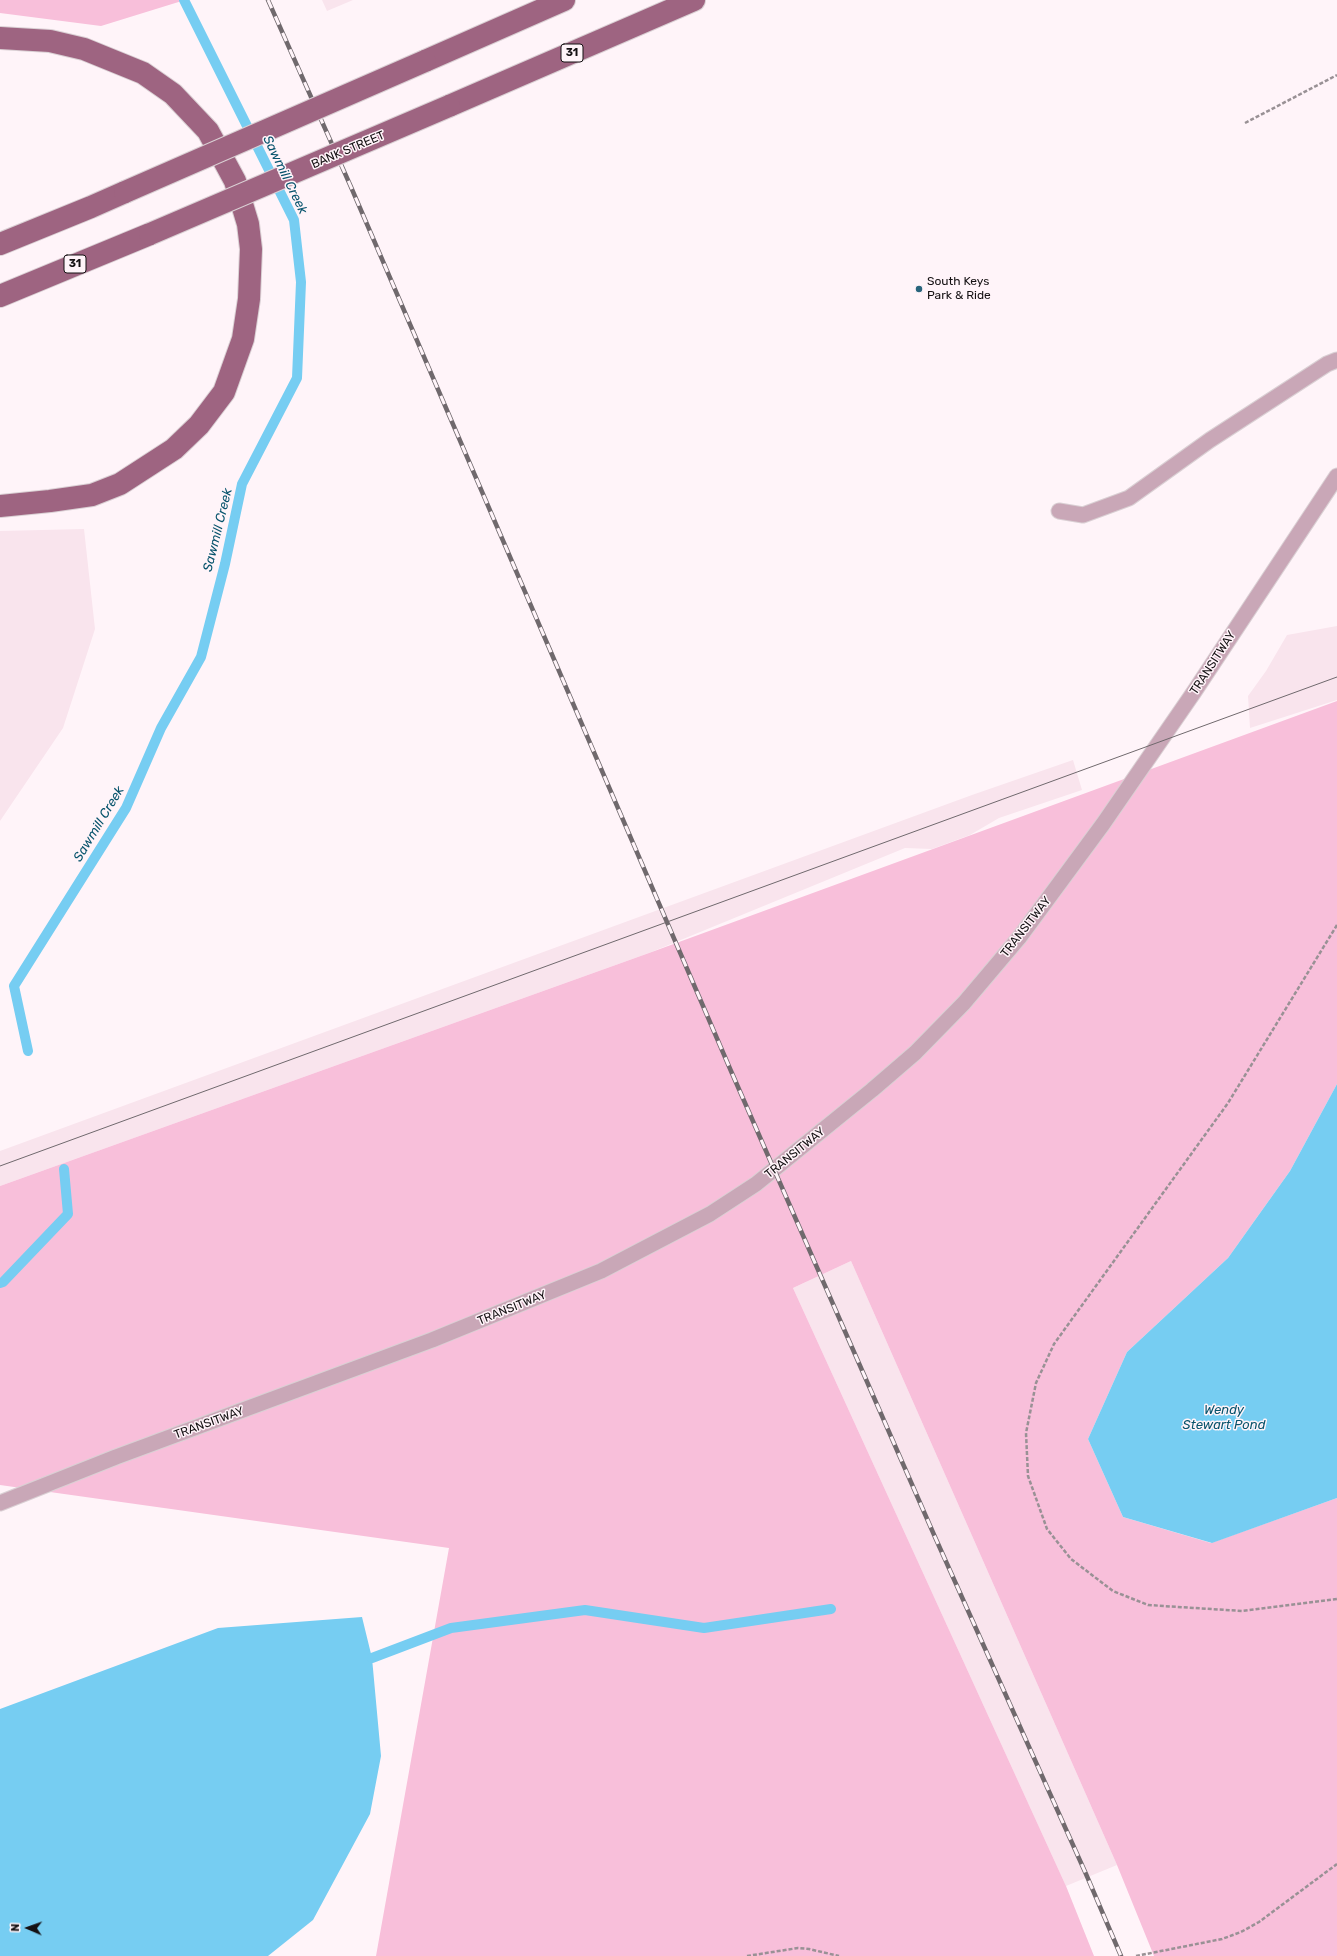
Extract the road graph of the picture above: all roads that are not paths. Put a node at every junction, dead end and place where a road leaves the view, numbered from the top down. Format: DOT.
graph roads {
  1 [pos="564,0"];
  2 [pos="694,0"];
  3 [pos="0,38"];
  4 [pos="0,244"];
  5 [pos="0,296"];
  6 [pos="1337,360"];
  7 [pos="1337,476"];
  8 [pos="0,506"];
  9 [pos="1059,511"];
  10 [pos="0,1503"];
  1 -- 4 [label="main road, bridge"];
  2 -- 5 [label="main road, BANK STREET / 31, bridge"];
  3 -- 8 [label="main road"];
  6 -- 9 [label="lane"];
  7 -- 10 [label="lane, TRANSITWAY"];
}
